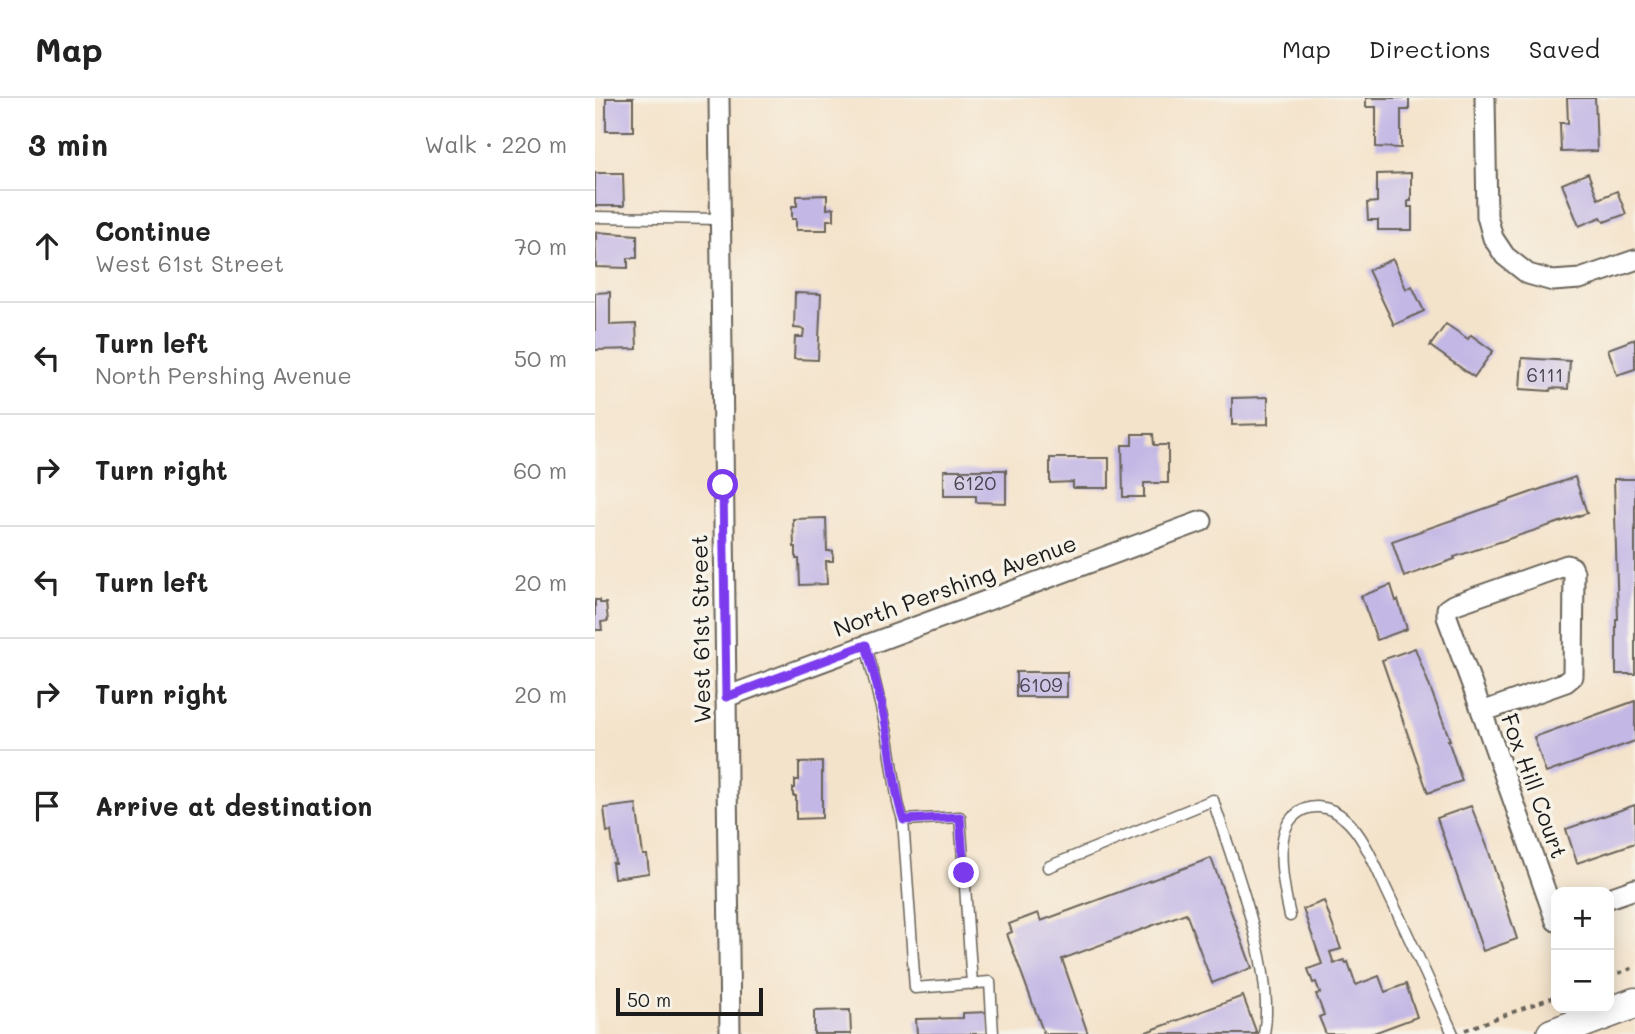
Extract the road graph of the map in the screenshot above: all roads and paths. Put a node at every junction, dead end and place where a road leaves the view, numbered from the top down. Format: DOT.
graph roads {
  1 [pos="719,98"];
  2 [pos="1485,98"];
  3 [pos="595,218"];
  4 [pos="720,219"];
  5 [pos="1635,260"];
  6 [pos="1202,520"];
  7 [pos="866,645"];
  8 [pos="726,697"];
  9 [pos="1482,712"];
  10 [pos="904,820"];
  11 [pos="1048,867"];
  12 [pos="1635,889"];
  13 [pos="1614,896"];
  14 [pos="1551,904"];
  15 [pos="1290,915"];
  16 [pos="1635,967"];
  17 [pos="1614,975"];
  18 [pos="972,984"];
  19 [pos="1551,998"];
  20 [pos="1635,1003"];
  21 [pos="1588,1014"];
  22 [pos="730,1034"];
  23 [pos="993,1034"];
  24 [pos="1264,1034"];
  25 [pos="1453,1034"];
  26 [pos="1552,1034"];
  1 -- 4 [label="street, West 61st Street"];
  2 -- 5 [label="street"];
  3 -- 4 [label="lane"];
  4 -- 8 [label="street, West 61st Street"];
  6 -- 7 [label="street, North Pershing Avenue"];
  7 -- 8 [label="street, North Pershing Avenue"];
  7 -- 10 [label="lane"];
  8 -- 22 [label="street, West 61st Street"];
  9 -- 9 [label="street, Fox Hill Court"];
  9 -- 14 [label="street, Fox Hill Court"];
  10 -- 18 [label="lane"];
  10 -- 18 [label="lane"];
  11 -- 24 [label="lane"];
  12 -- 13 [label="street"];
  15 -- 25 [label="lane"];
  16 -- 17 [label="path"];
  18 -- 23 [label="lane"];
  19 -- 25 [label="path"];
  20 -- 21 [label="main road"];
  21 -- 26 [label="main road"];
}
